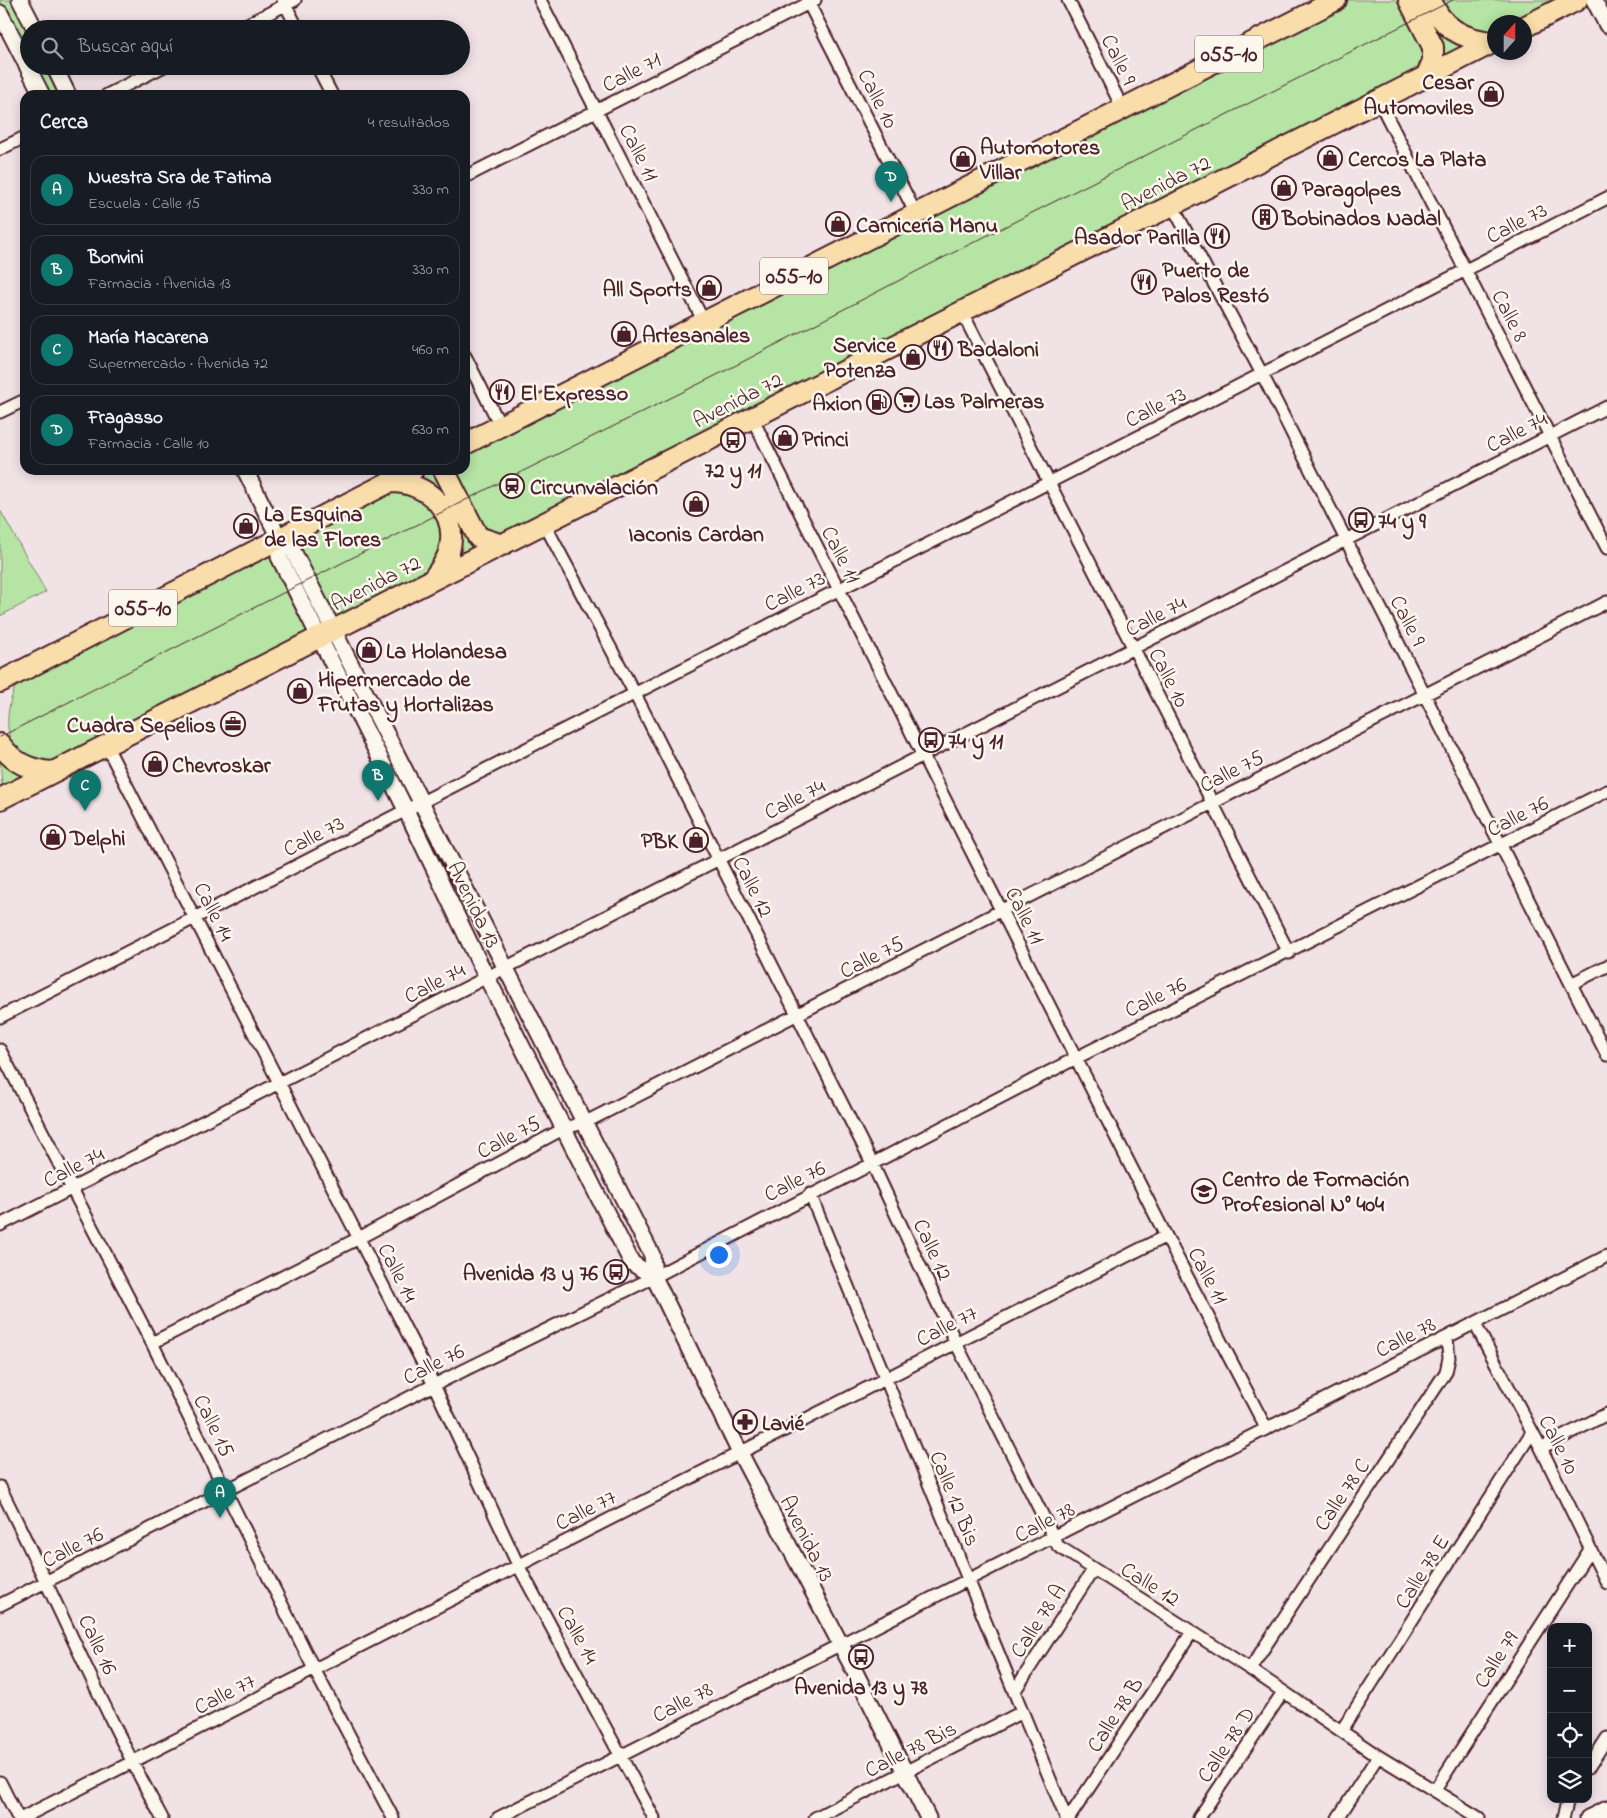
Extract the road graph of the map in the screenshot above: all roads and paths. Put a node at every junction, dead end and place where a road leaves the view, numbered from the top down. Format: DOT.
graph roads {
  1 [pos="20,0"];
  2 [pos="540,0"];
  3 [pos="1068,0"];
  4 [pos="1409,0"];
  5 [pos="1432,0"];
  6 [pos="1577,0"];
  7 [pos="1594,0"];
  8 [pos="810,1"];
  9 [pos="1332,1"];
  10 [pos="288,2"];
  11 [pos="0,14"];
  12 [pos="30,20"];
  13 [pos="255,20"];
  14 [pos="295,20"];
  15 [pos="1532,23"];
  16 [pos="1607,25"];
  17 [pos="1487,42"];
  18 [pos="1487,46"];
  19 [pos="20,53"];
  20 [pos="32,75"];
  21 [pos="58,75"];
  22 [pos="146,75"];
  23 [pos="322,75"];
  24 [pos="1426,77"];
  25 [pos="39,90"];
  26 [pos="66,90"];
  27 [pos="117,90"];
  28 [pos="329,90"];
  29 [pos="1379,100"];
  30 [pos="1123,109"];
  31 [pos="597,110"];
  32 [pos="20,139"];
  33 [pos="0,149"];
  34 [pos="470,174"];
  35 [pos="1607,198"];
  36 [pos="1172,205"];
  37 [pos="916,214"];
  38 [pos="1466,270"];
  39 [pos="962,312"];
  40 [pos="704,322"];
  41 [pos="470,366"];
  42 [pos="1262,374"];
  43 [pos="20,402"];
  44 [pos="1607,407"];
  45 [pos="0,412"];
  46 [pos="752,418"];
  47 [pos="500,426"];
  48 [pos="1550,436"];
  49 [pos="470,441"];
  50 [pos="248,475"];
  51 [pos="403,475"];
  52 [pos="447,475"];
  53 [pos="388,482"];
  54 [pos="1049,482"];
  55 [pos="544,523"];
  56 [pos="280,538"];
  57 [pos="1346,540"];
  58 [pos="502,545"];
  59 [pos="1607,548"];
  60 [pos="433,580"];
  61 [pos="838,590"];
  62 [pos="1607,602"];
  63 [pos="326,633"];
  64 [pos="1133,648"];
  65 [pos="2,683"];
  66 [pos="635,694"];
  67 [pos="1424,694"];
  68 [pos="0,744"];
  69 [pos="106,745"];
  70 [pos="922,756"];
  71 [pos="52,772"];
  72 [pos="1607,791"];
  73 [pos="0,799"];
  74 [pos="422,803"];
  75 [pos="1211,803"];
  76 [pos="406,810"];
  77 [pos="1502,846"];
  78 [pos="718,859"];
  79 [pos="1002,912"];
  80 [pos="196,917"];
  81 [pos="1289,953"];
  82 [pos="1607,966"];
  83 [pos="506,967"];
  84 [pos="487,977"];
  85 [pos="1571,984"];
  86 [pos="797,1015"];
  87 [pos="0,1017"];
  88 [pos="0,1050"];
  89 [pos="1607,1055"];
  90 [pos="1076,1058"];
  91 [pos="280,1082"];
  92 [pos="584,1123"];
  93 [pos="565,1128"];
  94 [pos="872,1162"];
  95 [pos="71,1189"];
  96 [pos="810,1194"];
  97 [pos="0,1225"];
  98 [pos="1166,1236"];
  99 [pos="359,1238"];
  100 [pos="1607,1256"];
  101 [pos="654,1276"];
  102 [pos="1475,1324"];
  103 [pos="1447,1338"];
  104 [pos="152,1343"];
  105 [pos="956,1343"];
  106 [pos="886,1378"];
  107 [pos="434,1385"];
  108 [pos="1607,1414"];
  109 [pos="1266,1428"];
  110 [pos="1532,1432"];
  111 [pos="1541,1448"];
  112 [pos="740,1453"];
  113 [pos="0,1487"];
  114 [pos="226,1491"];
  115 [pos="1053,1539"];
  116 [pos="1589,1551"];
  117 [pos="518,1565"];
  118 [pos="1094,1570"];
  119 [pos="47,1581"];
  120 [pos="968,1581"];
  121 [pos="1607,1583"];
  122 [pos="0,1605"];
  123 [pos="1192,1632"];
  124 [pos="841,1644"];
  125 [pos="314,1669"];
  126 [pos="1250,1669"];
  127 [pos="1014,1692"];
  128 [pos="1284,1692"];
  129 [pos="1022,1712"];
  130 [pos="1342,1730"];
  131 [pos="1607,1738"];
  132 [pos="621,1754"];
  133 [pos="1378,1756"];
  134 [pos="132,1762"];
  135 [pos="1592,1762"];
  136 [pos="906,1773"];
  137 [pos="0,1782"];
  138 [pos="1435,1790"];
  139 [pos="1567,1803"];
  140 [pos="1604,1813"];
  141 [pos="20,1818"];
  142 [pos="162,1818"];
  143 [pos="394,1818"];
  144 [pos="498,1818"];
  145 [pos="654,1818"];
  146 [pos="815,1818"];
  147 [pos="928,1818"];
  148 [pos="1068,1818"];
  149 [pos="1199,1818"];
  150 [pos="1338,1818"];
  151 [pos="1479,1818"];
  152 [pos="1563,1818"];
  153 [pos="1588,1818"];
  1 -- 12 [label="street"];
  2 -- 31 [label="street, Calle 11"];
  3 -- 30 [label="street, Calle 9"];
  4 -- 24 [label="highway"];
  5 -- 17 [label="highway"];
  6 -- 15 [label="highway"];
  7 -- 16 [label="street"];
  8 -- 31 [label="street, Calle 71"];
  8 -- 37 [label="street, Calle 10"];
  9 -- 30 [label="highway, 055-10"];
  10 -- 13 [label="street"];
  10 -- 14 [label="street"];
  11 -- 19 [label="street"];
  18 -- 24 [label="highway, Avenida 72"];
  20 -- 25 [label="street"];
  21 -- 26 [label="street"];
  22 -- 27 [label="street"];
  23 -- 28 [label="street"];
  24 -- 29 [label="highway, Avenida 72"];
  29 -- 36 [label="highway, Avenida 72"];
  29 -- 38 [label="street, Calle 8"];
  30 -- 37 [label="highway, 055-10"];
  31 -- 34 [label="street, Calle 71"];
  31 -- 40 [label="street, Calle 11"];
  32 -- 33 [label="street"];
  35 -- 38 [label="street, Calle 73"];
  36 -- 39 [label="highway, Avenida 72"];
  36 -- 42 [label="street, Calle 9"];
  37 -- 40 [label="highway, 055-10"];
  38 -- 42 [label="street, Calle 73"];
  38 -- 48 [label="street, Calle 8"];
  39 -- 46 [label="highway, Avenida 72"];
  39 -- 54 [label="street, Calle 10"];
  40 -- 47 [label="highway, 055-10"];
  41 -- 47 [label="street"];
  42 -- 54 [label="street, Calle 73"];
  42 -- 57 [label="street, Calle 9"];
  43 -- 45 [label="street"];
  44 -- 48 [label="street, Calle 74"];
  46 -- 55 [label="highway, Avenida 72"];
  46 -- 61 [label="street, Calle 11"];
  47 -- 49 [label="highway, 055-10"];
  48 -- 57 [label="street, Calle 74"];
  48 -- 59 [label="street, Calle 8"];
  50 -- 56 [label="street, Avenida 13"];
  51 -- 53 [label="highway, 055-10"];
  52 -- 58 [label="highway"];
  53 -- 56 [label="highway, 055-10"];
  53 -- 60 [label="highway"];
  54 -- 61 [label="street, Calle 73"];
  54 -- 64 [label="street, Calle 10"];
  55 -- 58 [label="highway, Avenida 72"];
  55 -- 66 [label="street, Calle 12"];
  56 -- 63 [label="street, Avenida 13"];
  56 -- 65 [label="highway, 055-10"];
  57 -- 64 [label="street, Calle 74"];
  57 -- 67 [label="street, Calle 9"];
  58 -- 60 [label="highway, Avenida 72"];
  60 -- 63 [label="highway, Avenida 72"];
  61 -- 66 [label="street, Calle 73"];
  61 -- 70 [label="street, Calle 11"];
  62 -- 67 [label="street, Calle 75"];
  63 -- 69 [label="highway, Avenida 72"];
  63 -- 74 [label="street, Avenida 13"];
  63 -- 76 [label="street, Avenida 13"];
  64 -- 70 [label="street, Calle 74"];
  64 -- 75 [label="street, Calle 10"];
  66 -- 74 [label="street, Calle 73"];
  66 -- 78 [label="street, Calle 12"];
  67 -- 75 [label="street, Calle 75"];
  67 -- 77 [label="street, Calle 9"];
  68 -- 71 [label="highway"];
  69 -- 71 [label="highway, Avenida 72"];
  69 -- 80 [label="street, Calle 14"];
  70 -- 78 [label="street, Calle 74"];
  70 -- 79 [label="street, Calle 11"];
  71 -- 73 [label="highway, Avenida 72"];
  72 -- 77 [label="street, Calle 76"];
  74 -- 76 [label="street, Calle 73"];
  74 -- 83 [label="street, Avenida 13"];
  75 -- 79 [label="street, Calle 75"];
  75 -- 81 [label="street, Calle 10"];
  76 -- 80 [label="street, Calle 73"];
  76 -- 84 [label="street, Avenida 13"];
  77 -- 81 [label="street, Calle 76"];
  77 -- 85 [label="street, Calle 9"];
  78 -- 83 [label="street, Calle 74"];
  78 -- 86 [label="street, Calle 12"];
  79 -- 86 [label="street, Calle 75"];
  79 -- 90 [label="street, Calle 11"];
  80 -- 87 [label="street, Calle 73"];
  80 -- 91 [label="street, Calle 14"];
  81 -- 90 [label="street, Calle 76"];
  82 -- 85 [label="street"];
  83 -- 84 [label="street, Calle 74"];
  83 -- 92 [label="street, Avenida 13"];
  84 -- 91 [label="street, Calle 74"];
  84 -- 93 [label="street, Avenida 13"];
  85 -- 89 [label="street, Calle 9"];
  86 -- 92 [label="street, Calle 75"];
  86 -- 94 [label="street, Calle 12"];
  88 -- 95 [label="street, Calle 15"];
  90 -- 94 [label="street, Calle 76"];
  90 -- 98 [label="street, Calle 11"];
  91 -- 95 [label="street, Calle 74"];
  91 -- 99 [label="street, Calle 14"];
  92 -- 93 [label="street, Calle 75"];
  92 -- 101 [label="street, Avenida 13"];
  93 -- 99 [label="street, Calle 75"];
  93 -- 101 [label="street, Avenida 13"];
  94 -- 96 [label="street, Calle 76"];
  94 -- 105 [label="street, Calle 12"];
  95 -- 97 [label="street, Calle 74"];
  95 -- 104 [label="street, Calle 15"];
  96 -- 101 [label="street, Calle 76"];
  96 -- 106 [label="street, Calle 12 Bis"];
  98 -- 105 [label="street, Calle 77"];
  98 -- 109 [label="street, Calle 11"];
  99 -- 104 [label="street, Calle 75"];
  99 -- 107 [label="street, Calle 14"];
  100 -- 102 [label="street, Calle 78"];
  101 -- 107 [label="street, Calle 76"];
  101 -- 112 [label="street, Avenida 13"];
  102 -- 103 [label="street, Calle 78"];
  102 -- 110 [label="street, Calle 10"];
  103 -- 109 [label="street, Calle 78"];
  103 -- 126 [label="street, Calle 78 C"];
  104 -- 114 [label="street, Calle 15"];
  105 -- 106 [label="street, Calle 77"];
  105 -- 115 [label="street, Calle 12"];
  106 -- 112 [label="street, Calle 77"];
  106 -- 120 [label="street, Calle 12 Bis"];
  107 -- 114 [label="street, Calle 76"];
  107 -- 117 [label="street, Calle 14"];
  108 -- 111 [label="street"];
  109 -- 115 [label="street, Calle 78"];
  110 -- 111 [label="street, Calle 10"];
  110 -- 130 [label="street, Calle 78 E"];
  111 -- 116 [label="street, Calle 10"];
  112 -- 117 [label="street, Calle 77"];
  112 -- 124 [label="street, Avenida 13"];
  113 -- 119 [label="street, Calle 16"];
  114 -- 119 [label="street, Calle 76"];
  114 -- 125 [label="street, Calle 15"];
  115 -- 118 [label="street, Calle 12"];
  115 -- 120 [label="street, Calle 78"];
  116 -- 121 [label="street, Calle 10"];
  116 -- 138 [label="street, Calle 79"];
  117 -- 125 [label="street, Calle 77"];
  117 -- 132 [label="street, Calle 14"];
  118 -- 123 [label="street, Calle 12"];
  118 -- 127 [label="street, Calle 78 A"];
  119 -- 122 [label="street, Calle 76"];
  119 -- 134 [label="street, Calle 16"];
  120 -- 124 [label="street, Calle 78"];
  120 -- 127 [label="street, Calle 12 Bis"];
  123 -- 126 [label="street, Calle 12"];
  123 -- 148 [label="street, Calle 78 B"];
  124 -- 132 [label="street, Calle 78"];
  124 -- 136 [label="street, Avenida 13"];
  125 -- 134 [label="street, Calle 77"];
  125 -- 143 [label="street, Calle 15"];
  126 -- 128 [label="street, Calle 12"];
  127 -- 129 [label="street, Calle 12 Bis"];
  128 -- 130 [label="street, Calle 12"];
  128 -- 149 [label="street, Calle 78 D"];
  129 -- 136 [label="street, Calle 78 Bis"];
  129 -- 148 [label="street, Calle 12 Bis"];
  130 -- 133 [label="street, Calle 12"];
  131 -- 135 [label="street"];
  132 -- 144 [label="street, Calle 78"];
  132 -- 145 [label="street, Calle 14"];
  133 -- 138 [label="street, Calle 12"];
  133 -- 150 [label="street"];
  134 -- 141 [label="street, Calle 77"];
  134 -- 142 [label="street, Calle 16"];
  136 -- 146 [label="street, Calle 78 Bis"];
  136 -- 147 [label="street, Avenida 13"];
  137 -- 141 [label="street"];
  138 -- 151 [label="street, Calle 12"];
  139 -- 152 [label="street"];
  140 -- 153 [label="street"];
}
